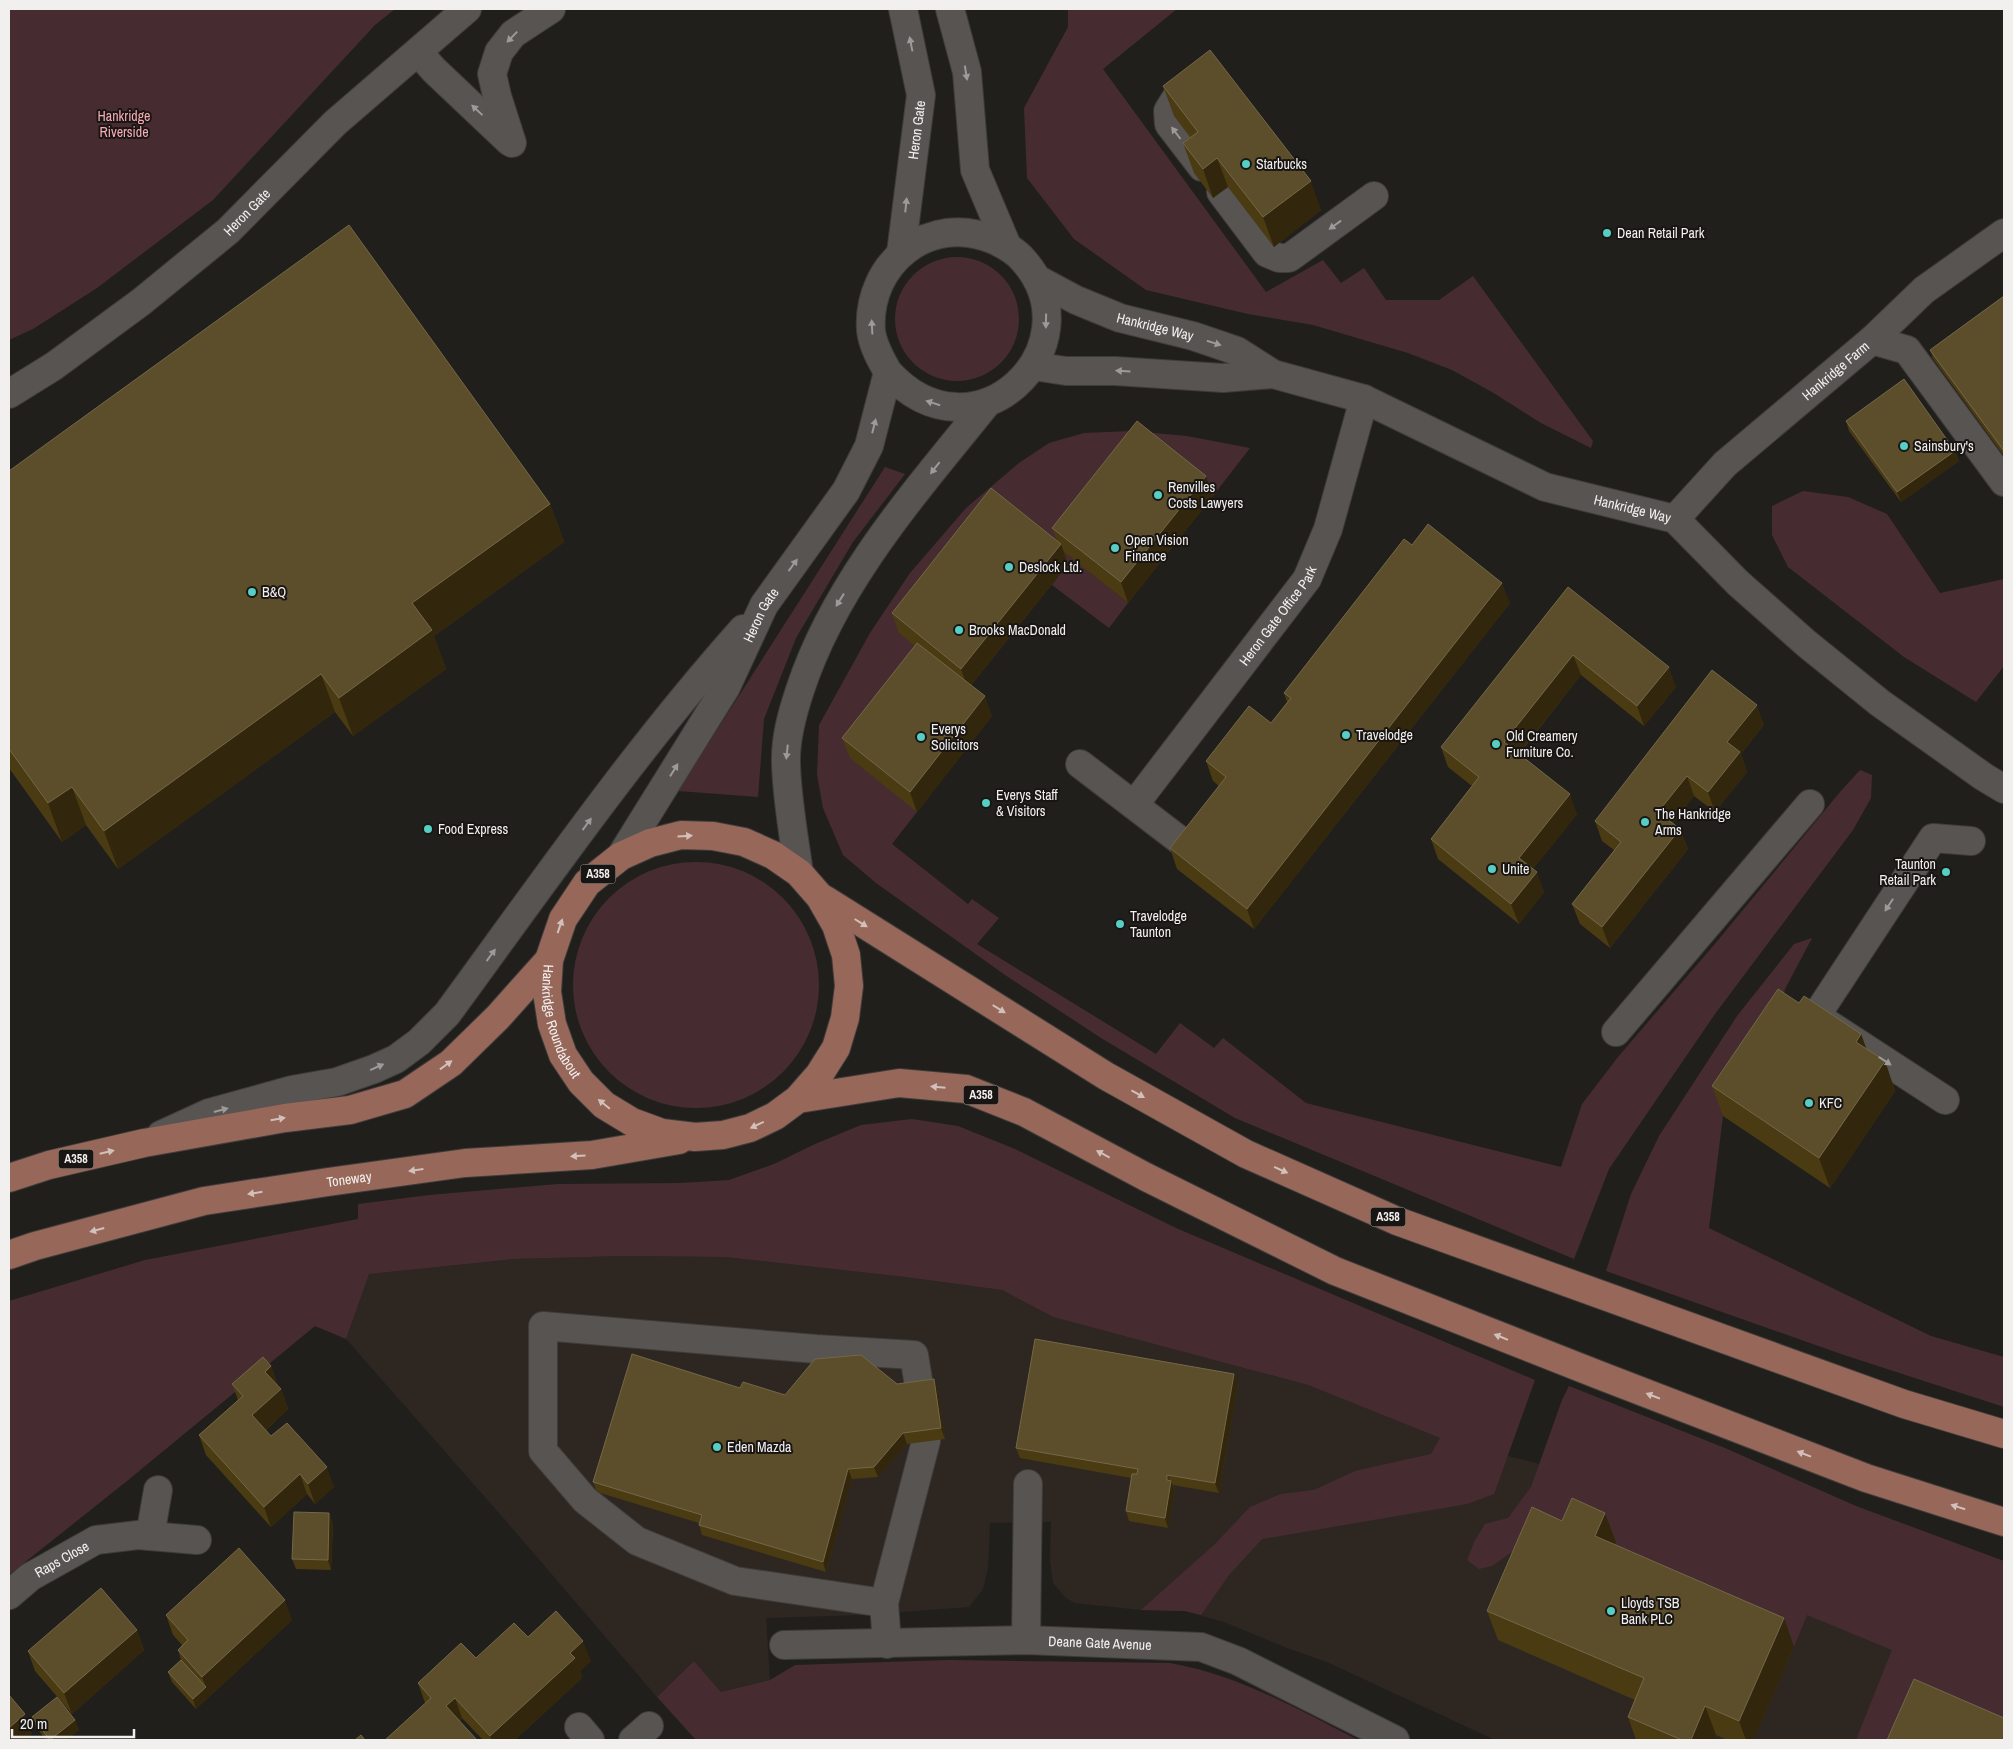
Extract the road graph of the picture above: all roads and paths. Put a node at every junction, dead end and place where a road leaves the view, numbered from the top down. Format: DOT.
graph roads {
  1 [pos="467,9"];
  2 [pos="552,9"];
  3 [pos="903,9"];
  4 [pos="950,9"];
  5 [pos="418,52"];
  6 [pos="1178,95"];
  7 [pos="1202,167"];
  8 [pos="1221,192"];
  9 [pos="1374,196"];
  10 [pos="2004,233"];
  11 [pos="1007,246"];
  12 [pos="901,253"];
  13 [pos="1037,279"];
  14 [pos="1872,340"];
  15 [pos="1033,366"];
  16 [pos="888,372"];
  17 [pos="1273,374"];
  18 [pos="9,394"];
  19 [pos="1364,399"];
  20 [pos="987,403"];
  21 [pos="2001,471"];
  22 [pos="1675,519"];
  23 [pos="764,605"];
  24 [pos="1080,764"];
  25 [pos="1994,783"];
  26 [pos="1810,804"];
  27 [pos="1134,805"];
  28 [pos="1971,841"];
  29 [pos="1186,845"];
  30 [pos="621,856"];
  31 [pos="799,873"];
  32 [pos="820,897"];
  33 [pos="549,960"];
  34 [pos="1616,1032"];
  35 [pos="798,1099"];
  36 [pos="1945,1100"];
  37 [pos="695,1138"];
  38 [pos="144,1143"];
  39 [pos="9,1178"];
  40 [pos="9,1255"];
  41 [pos="920,1392"];
  42 [pos="2004,1434"];
  43 [pos="926,1441"];
  44 [pos="1028,1484"];
  45 [pos="158,1490"];
  46 [pos="2004,1522"];
  47 [pos="150,1536"];
  48 [pos="197,1540"];
  49 [pos="9,1595"];
  50 [pos="884,1603"];
  51 [pos="1026,1640"];
  52 [pos="887,1644"];
  53 [pos="784,1645"];
  54 [pos="1395,1740"];
  1 -- 5 [label="street, Heron Gate"];
  2 -- 5 [label="street, one-way"];
  12 -- 3 [label="street, Heron Gate, one-way"];
  4 -- 11 [label="street, one-way"];
  5 -- 18 [label="street, Heron Gate"];
  7 -- 6 [label="street, one-way"];
  9 -- 8 [label="street, one-way"];
  10 -- 14 [label="street, Hankridge Farm"];
  11 -- 12 [label="street"];
  11 -- 13 [label="street"];
  16 -- 12 [label="street, one-way"];
  13 -- 15 [label="street, one-way"];
  13 -- 17 [label="street, Hankridge Way, one-way"];
  14 -- 21 [label="street"];
  14 -- 22 [label="street, Hankridge Farm"];
  17 -- 15 [label="street, Hankridge Way, one-way"];
  15 -- 20 [label="street"];
  20 -- 16 [label="street, one-way"];
  23 -- 16 [label="street, Heron Gate, one-way"];
  17 -- 19 [label="street, Hankridge Way"];
  19 -- 22 [label="street, Hankridge Way"];
  19 -- 27 [label="street, Heron Gate Office Park"];
  20 -- 31 [label="street, one-way"];
  22 -- 25 [label="street, Hankridge Way"];
  30 -- 23 [label="street, Heron Gate, one-way"];
  38 -- 23 [label="street, one-way"];
  24 -- 27 [label="street"];
  26 -- 34 [label="street"];
  27 -- 29 [label="street"];
  28 -- 36 [label="street, one-way"];
  30 -- 31 [label="main road, Hankridge Roundabout / A358, one-way"];
  33 -- 30 [label="main road, Hankridge Roundabout / A358, one-way"];
  31 -- 32 [label="main road, Hankridge Roundabout / A358"];
  32 -- 35 [label="main road, Hankridge Roundabout / A358"];
  32 -- 42 [label="main road, A358, one-way"];
  37 -- 33 [label="main road, Hankridge Roundabout / A358, one-way"];
  38 -- 33 [label="main road, A358, one-way"];
  35 -- 37 [label="main road, Hankridge Roundabout / A358, one-way"];
  46 -- 35 [label="main road, A358, one-way"];
  37 -- 40 [label="main road, Toneway / A358, one-way"];
  39 -- 38 [label="main road, A358, one-way"];
  41 -- 50 [label="street"];
  43 -- 50 [label="street"];
  44 -- 51 [label="street"];
  45 -- 47 [label="street"];
  47 -- 48 [label="street, Raps Close"];
  47 -- 49 [label="street, Raps Close"];
  50 -- 52 [label="street"];
  51 -- 52 [label="street, Deane Gate Avenue"];
  51 -- 54 [label="street, Deane Gate Avenue"];
  52 -- 53 [label="street, Deane Gate Avenue"];
}
